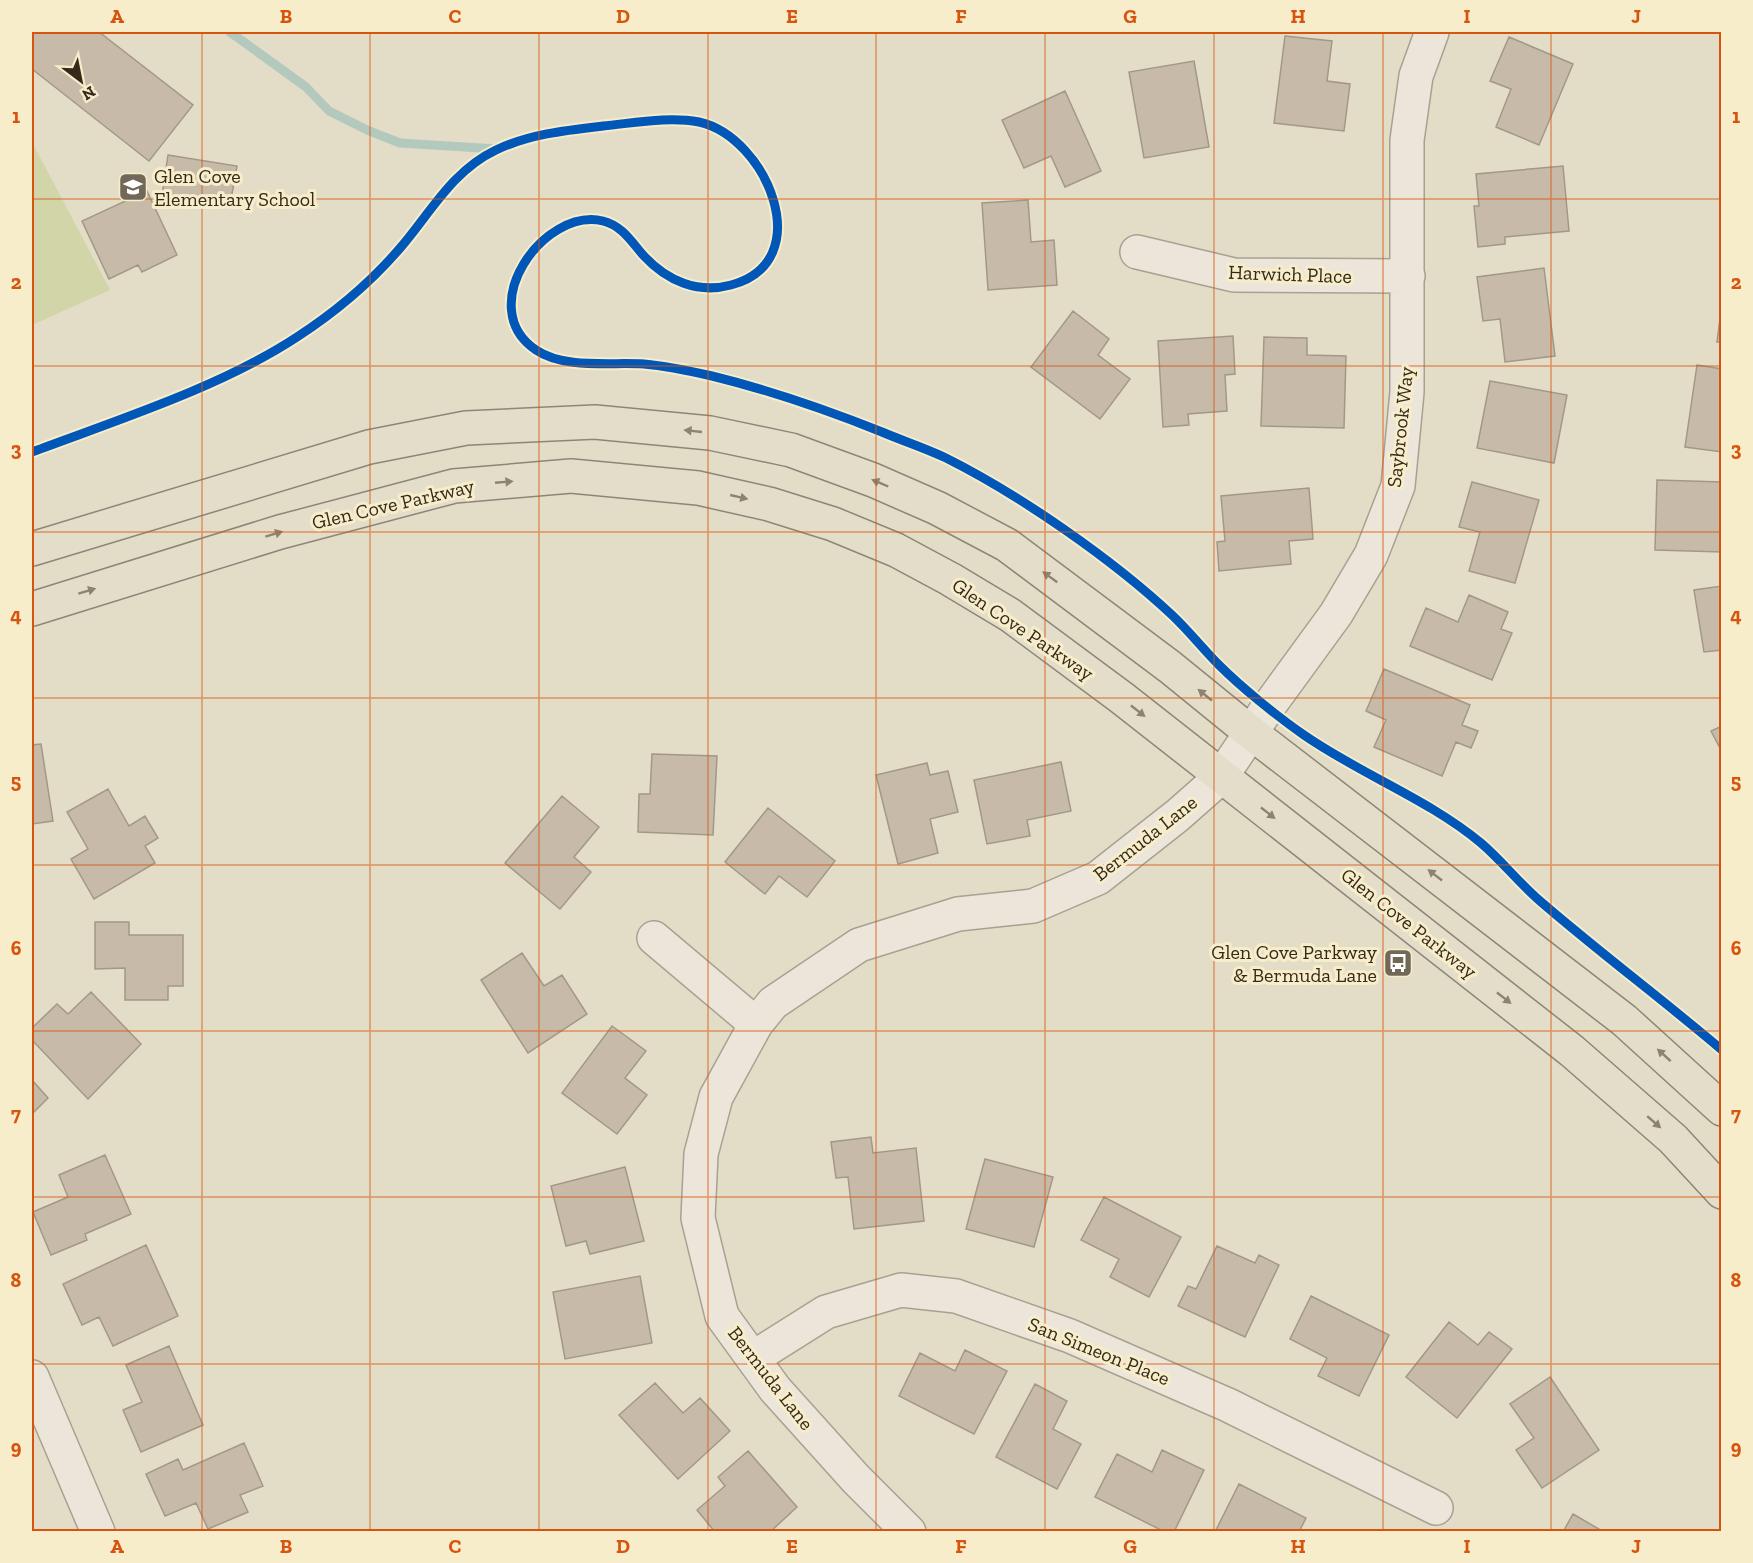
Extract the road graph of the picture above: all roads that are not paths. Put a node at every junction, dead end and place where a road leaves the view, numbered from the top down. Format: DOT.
graph roads {
  1 [pos="1432,32"];
  2 [pos="1137,252"];
  3 [pos="1408,276"];
  4 [pos="32,549"];
  5 [pos="32,609"];
  6 [pos="1250,732"];
  7 [pos="1221,777"];
  8 [pos="654,938"];
  9 [pos="756,1024"];
  10 [pos="1722,1109"];
  11 [pos="1722,1192"];
  12 [pos="753,1358"];
  13 [pos="32,1377"];
  14 [pos="1436,1508"];
  15 [pos="98,1532"];
  16 [pos="909,1532"];
  1 -- 3 [label="street, Saybrook Way"];
  2 -- 3 [label="street, Harwich Place"];
  3 -- 6 [label="street, Saybrook Way"];
  6 -- 4 [label="main road, one-way"];
  5 -- 7 [label="main road, Glen Cove Parkway, one-way"];
  6 -- 7 [label="street, Saybrook Way"];
  10 -- 6 [label="main road, one-way"];
  7 -- 9 [label="street, Bermuda Lane"];
  7 -- 11 [label="main road, Glen Cove Parkway, one-way"];
  8 -- 9 [label="street"];
  9 -- 12 [label="street, Bermuda Lane"];
  12 -- 14 [label="street, San Simeon Place"];
  12 -- 16 [label="street, Bermuda Lane"];
  13 -- 15 [label="street"];
}
